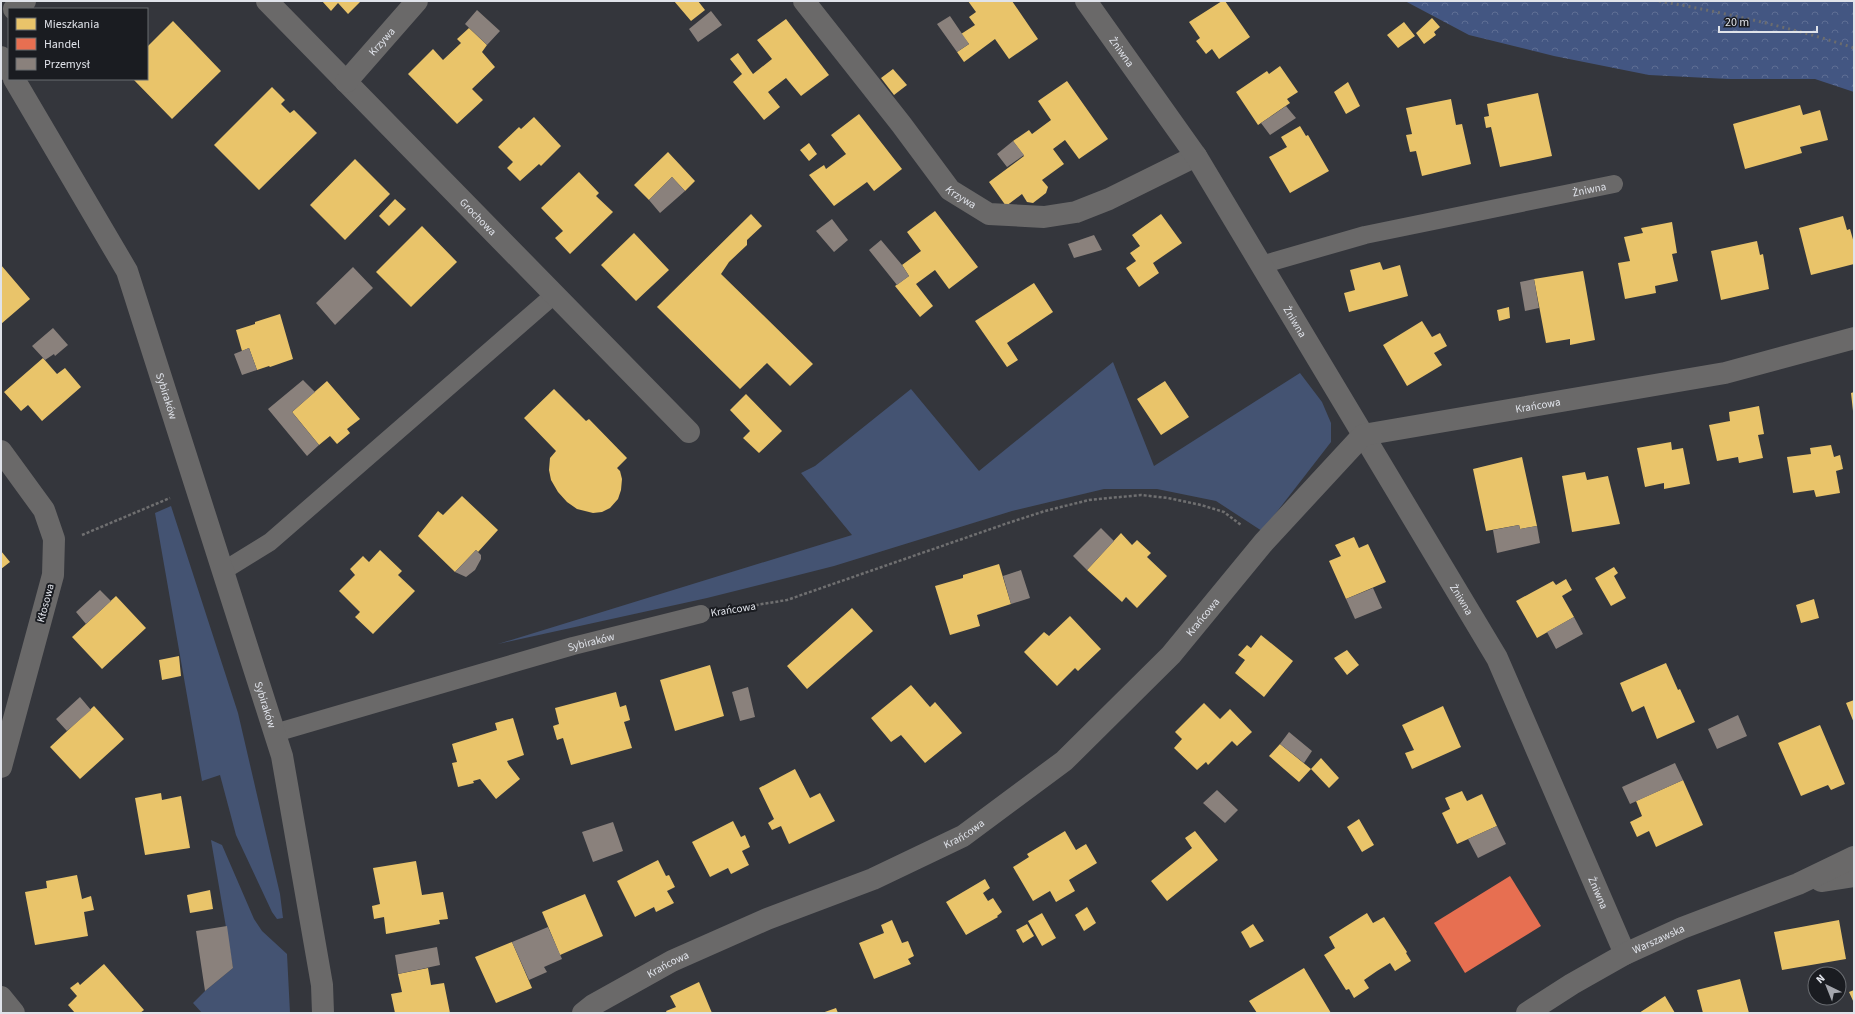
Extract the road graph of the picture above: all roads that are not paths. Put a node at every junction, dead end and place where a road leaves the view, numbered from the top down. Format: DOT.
graph roads {
  1 [pos="25,1"];
  2 [pos="267,1"];
  3 [pos="417,1"];
  4 [pos="804,1"];
  5 [pos="1086,1"];
  6 [pos="15,8"];
  7 [pos="1,57"];
  8 [pos="8,69"];
  9 [pos="15,80"];
  10 [pos="346,82"];
  11 [pos="1196,156"];
  12 [pos="1614,184"];
  13 [pos="1261,265"];
  14 [pos="554,295"];
  15 [pos="1854,338"];
  16 [pos="689,432"];
  17 [pos="1363,435"];
  18 [pos="1,451"];
  19 [pos="223,571"];
  20 [pos="701,614"];
  21 [pos="275,733"];
  22 [pos="1,767"];
  23 [pos="1854,857"];
  24 [pos="1854,876"];
  25 [pos="1798,884"];
  26 [pos="1625,954"];
  27 [pos="1,997"];
  28 [pos="14,1013"];
  29 [pos="323,1013"];
  30 [pos="583,1013"];
  31 [pos="1527,1013"];
  1 -- 6 [label="street"];
  2 -- 10 [label="street, Grochowa"];
  3 -- 10 [label="street, Krzywa"];
  4 -- 11 [label="street, Krzywa"];
  5 -- 11 [label="street, Żniwna"];
  7 -- 8 [label="street"];
  9 -- 19 [label="street, Sybiraków"];
  10 -- 14 [label="street, Grochowa"];
  11 -- 13 [label="street, Żniwna"];
  12 -- 13 [label="lane, Żniwna"];
  13 -- 17 [label="street, Żniwna"];
  14 -- 16 [label="street, Grochowa"];
  14 -- 19 [label="lane"];
  15 -- 17 [label="street, Krańcowa"];
  17 -- 26 [label="street, Żniwna"];
  17 -- 30 [label="street, Krańcowa"];
  18 -- 22 [label="street, Kłosowa"];
  19 -- 21 [label="street, Sybiraków"];
  20 -- 21 [label="lane, Sybiraków"];
  21 -- 29 [label="street, Sybiraków"];
  23 -- 25 [label="street, Warszawska"];
  24 -- 25 [label="street, Warszawska"];
  25 -- 26 [label="street, Warszawska"];
  26 -- 31 [label="street, Warszawska"];
  27 -- 28 [label="street"];
}
